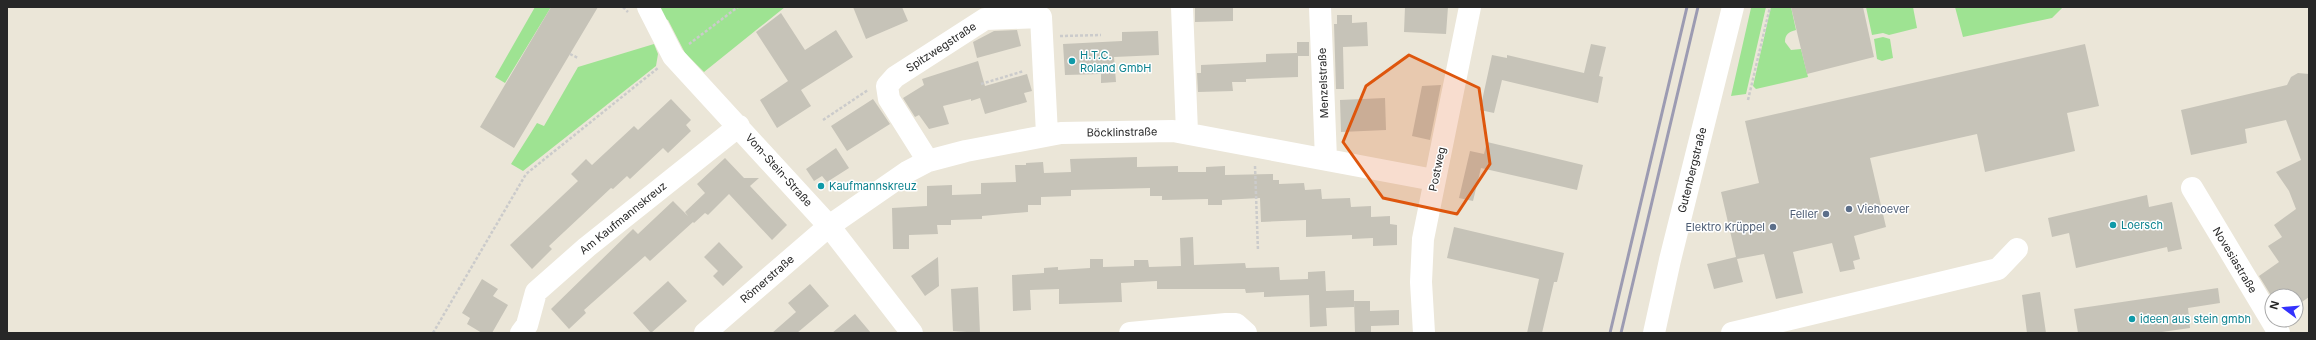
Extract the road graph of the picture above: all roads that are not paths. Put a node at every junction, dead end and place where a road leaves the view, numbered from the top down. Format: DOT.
graph roads {
  1 [pos="648,7"];
  2 [pos="1182,7"];
  3 [pos="1320,7"];
  4 [pos="1470,7"];
  5 [pos="1733,7"];
  6 [pos="739,126"];
  7 [pos="1187,132"];
  8 [pos="1047,134"];
  9 [pos="1326,159"];
  10 [pos="928,161"];
  11 [pos="1434,180"];
  12 [pos="2192,188"];
  13 [pos="829,226"];
  14 [pos="2017,249"];
  15 [pos="528,330"];
  16 [pos="705,333"];
  17 [pos="912,333"];
  18 [pos="1130,333"];
  19 [pos="1246,333"];
  20 [pos="1424,333"];
  21 [pos="1654,333"];
  22 [pos="1732,333"];
  23 [pos="2279,333"];
  1 -- 6 [label="street, Vom-Stein-Straße"];
  2 -- 7 [label="street"];
  3 -- 9 [label="street, Menzelstraße"];
  4 -- 11 [label="street, Postweg"];
  5 -- 21 [label="street, Gutenbergstraße"];
  6 -- 13 [label="street, Vom-Stein-Straße"];
  6 -- 15 [label="street, Am Kaufmannskreuz"];
  7 -- 8 [label="street, Böcklinstraße"];
  7 -- 9 [label="street, Böcklinstraße"];
  8 -- 10 [label="street, Böcklinstraße"];
  8 -- 10 [label="street, Spitzwegstraße"];
  9 -- 11 [label="street, Böcklinstraße"];
  10 -- 13 [label="street, Böcklinstraße"];
  11 -- 20 [label="street, Postweg"];
  12 -- 23 [label="street, Novesiastraße"];
  13 -- 16 [label="street, Römerstraße"];
  13 -- 17 [label="street, Vom-Stein-Straße"];
  14 -- 22 [label="street"];
  18 -- 19 [label="street"];
}
